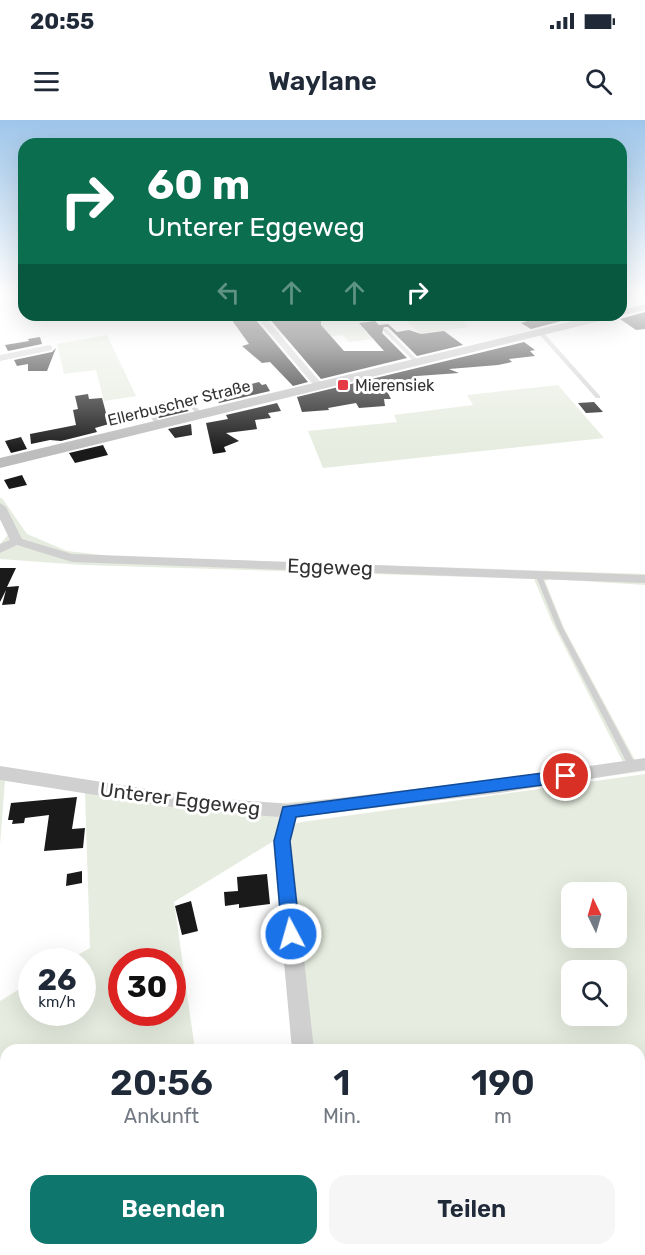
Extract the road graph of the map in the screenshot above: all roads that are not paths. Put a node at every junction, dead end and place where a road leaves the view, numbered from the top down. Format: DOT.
graph roads {
  1 [pos="285,346"];
  2 [pos="401,346"];
  3 [pos="485,346"];
  4 [pos="552,346"];
  5 [pos="49,348"];
  6 [pos="0,358"];
  7 [pos="417,362"];
  8 [pos="319,386"];
  9 [pos="598,397"];
  10 [pos="201,415"];
  11 [pos="158,425"];
  12 [pos="0,463"];
  13 [pos="0,507"];
  14 [pos="17,541"];
  15 [pos="0,549"];
  16 [pos="538,574"];
  17 [pos="645,579"];
  18 [pos="639,765"];
  19 [pos="0,773"];
  20 [pos="288,812"];
  21 [pos="302,1044"];
  1 -- 8 [label="street"];
  2 -- 7 [label="lane"];
  3 -- 7 [label="main road, Ellerbuscher Straße"];
  4 -- 9 [label="lane"];
  5 -- 6 [label="street"];
  7 -- 8 [label="main road, Ellerbuscher Straße"];
  8 -- 10 [label="main road, Ellerbuscher Straße"];
  10 -- 11 [label="main road, Ellerbuscher Straße"];
  10 -- 11 [label="lane"];
  11 -- 12 [label="main road, Ellerbuscher Straße"];
  13 -- 14 [label="street"];
  14 -- 15 [label="street"];
  14 -- 16 [label="street, Eggeweg"];
  16 -- 17 [label="street, Eggeweg"];
  16 -- 18 [label="lane"];
  18 -- 20 [label="street, Unterer Eggeweg"];
  19 -- 20 [label="street, Unterer Eggeweg"];
  20 -- 21 [label="street"];
}
